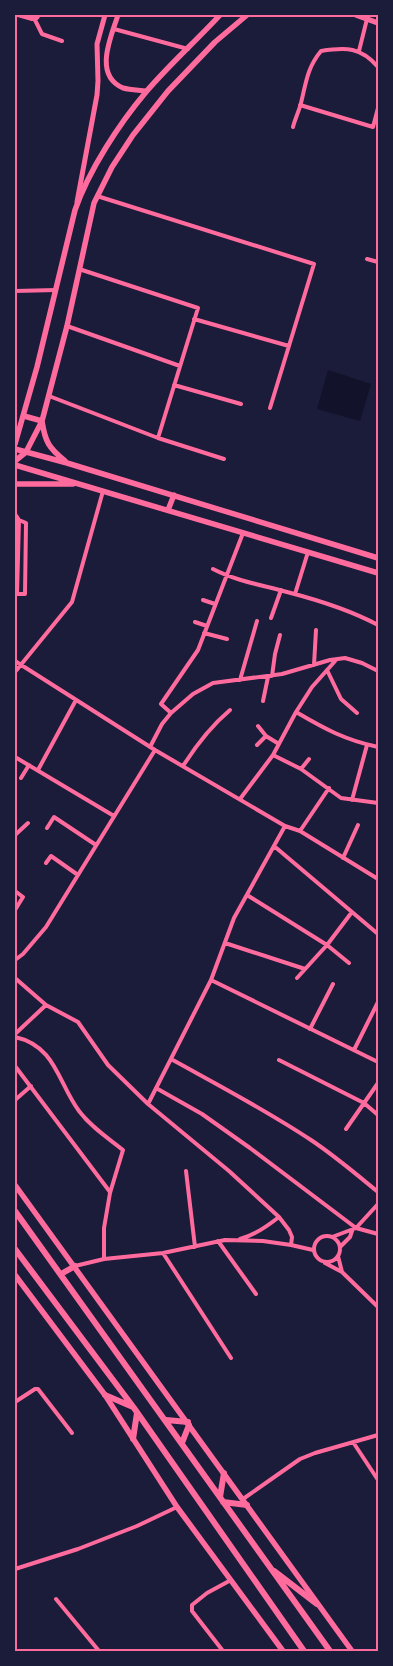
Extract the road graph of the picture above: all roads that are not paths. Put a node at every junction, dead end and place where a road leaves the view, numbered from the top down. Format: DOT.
graph roads {
  1 [pos="18,15"];
  2 [pos="39,15"];
  3 [pos="105,15"];
  4 [pos="118,15"];
  5 [pos="220,15"];
  6 [pos="247,15"];
  7 [pos="356,15"];
  8 [pos="34,18"];
  9 [pos="367,19"];
  10 [pos="378,23"];
  11 [pos="114,29"];
  12 [pos="62,41"];
  13 [pos="188,49"];
  14 [pos="359,51"];
  15 [pos="106,58"];
  16 [pos="97,59"];
  17 [pos="378,67"];
  18 [pos="146,91"];
  19 [pos="300,105"];
  20 [pos="378,108"];
  21 [pos="293,126"];
  22 [pos="97,196"];
  23 [pos="75,210"];
  24 [pos="367,259"];
  25 [pos="378,262"];
  26 [pos="79,269"];
  27 [pos="56,290"];
  28 [pos="15,291"];
  29 [pos="194,319"];
  30 [pos="67,326"];
  31 [pos="289,346"];
  32 [pos="180,366"];
  33 [pos="174,384"];
  34 [pos="49,396"];
  35 [pos="241,404"];
  36 [pos="270,408"];
  37 [pos="24,416"];
  38 [pos="42,421"];
  39 [pos="18,430"];
  40 [pos="158,438"];
  41 [pos="15,444"];
  42 [pos="15,449"];
  43 [pos="26,452"];
  44 [pos="224,459"];
  45 [pos="15,463"];
  46 [pos="67,463"];
  47 [pos="15,484"];
  48 [pos="81,484"];
  49 [pos="103,491"];
  50 [pos="174,496"];
  51 [pos="168,510"];
  52 [pos="15,514"];
  53 [pos="19,520"];
  54 [pos="243,533"];
  55 [pos="308,552"];
  56 [pos="378,558"];
  57 [pos="213,569"];
  58 [pos="378,573"];
  59 [pos="226,576"];
  60 [pos="281,590"];
  61 [pos="16,594"];
  62 [pos="295,594"];
  63 [pos="202,600"];
  64 [pos="215,604"];
  65 [pos="271,618"];
  66 [pos="256,621"];
  67 [pos="195,622"];
  68 [pos="378,625"];
  69 [pos="207,626"];
  70 [pos="316,630"];
  71 [pos="204,633"];
  72 [pos="280,635"];
  73 [pos="228,639"];
  74 [pos="337,659"];
  75 [pos="15,662"];
  76 [pos="314,665"];
  77 [pos="20,666"];
  78 [pos="327,670"];
  79 [pos="378,671"];
  80 [pos="15,672"];
  81 [pos="270,676"];
  82 [pos="240,680"];
  83 [pos="76,700"];
  84 [pos="263,702"];
  85 [pos="230,710"];
  86 [pos="296,712"];
  87 [pos="171,713"];
  88 [pos="357,713"];
  89 [pos="258,726"];
  90 [pos="266,736"];
  91 [pos="279,744"];
  92 [pos="367,744"];
  93 [pos="257,745"];
  94 [pos="150,747"];
  95 [pos="378,747"];
  96 [pos="155,750"];
  97 [pos="273,755"];
  98 [pos="15,756"];
  99 [pos="309,759"];
  100 [pos="29,765"];
  101 [pos="184,766"];
  102 [pos="38,770"];
  103 [pos="301,770"];
  104 [pos="21,778"];
  105 [pos="329,788"];
  106 [pos="240,799"];
  107 [pos="352,800"];
  108 [pos="378,803"];
  109 [pos="114,816"];
  110 [pos="28,823"];
  111 [pos="358,825"];
  112 [pos="285,826"];
  113 [pos="47,828"];
  114 [pos="300,831"];
  115 [pos="15,835"];
  116 [pos="96,845"];
  117 [pos="274,846"];
  118 [pos="343,858"];
  119 [pos="46,863"];
  120 [pos="78,875"];
  121 [pos="378,878"];
  122 [pos="15,891"];
  123 [pos="247,895"];
  124 [pos="15,910"];
  125 [pos="352,912"];
  126 [pos="378,934"];
  127 [pos="225,942"];
  128 [pos="327,945"];
  129 [pos="15,960"];
  130 [pos="350,963"];
  131 [pos="305,969"];
  132 [pos="15,978"];
  133 [pos="297,978"];
  134 [pos="211,980"];
  135 [pos="333,984"];
  136 [pos="378,1002"];
  137 [pos="46,1005"];
  138 [pos="310,1029"];
  139 [pos="15,1036"];
  140 [pos="354,1050"];
  141 [pos="171,1059"];
  142 [pos="279,1060"];
  143 [pos="378,1062"];
  144 [pos="15,1066"];
  145 [pos="378,1083"];
  146 [pos="31,1086"];
  147 [pos="156,1088"];
  148 [pos="15,1100"];
  149 [pos="364,1103"];
  150 [pos="148,1104"];
  151 [pos="378,1115"];
  152 [pos="346,1129"];
  153 [pos="186,1171"];
  154 [pos="15,1185"];
  155 [pos="378,1192"];
  156 [pos="110,1193"];
  157 [pos="378,1204"];
  158 [pos="15,1211"];
  159 [pos="279,1217"];
  160 [pos="354,1230"];
  161 [pos="378,1234"];
  162 [pos="332,1237"];
  163 [pos="235,1240"];
  164 [pos="218,1241"];
  165 [pos="291,1245"];
  166 [pos="195,1247"];
  167 [pos="340,1248"];
  168 [pos="15,1249"];
  169 [pos="313,1250"];
  170 [pos="163,1253"];
  171 [pos="338,1256"];
  172 [pos="104,1259"];
  173 [pos="321,1261"];
  174 [pos="75,1266"];
  175 [pos="342,1272"];
  176 [pos="15,1274"];
  177 [pos="61,1274"];
  178 [pos="256,1294"];
  179 [pos="378,1308"];
  180 [pos="231,1358"];
  181 [pos="105,1395"];
  182 [pos="15,1402"];
  183 [pos="136,1410"];
  184 [pos="166,1420"];
  185 [pos="188,1423"];
  186 [pos="72,1432"];
  187 [pos="378,1435"];
  188 [pos="133,1439"];
  189 [pos="352,1442"];
  190 [pos="182,1443"];
  191 [pos="224,1472"];
  192 [pos="378,1480"];
  193 [pos="222,1499"];
  194 [pos="243,1499"];
  195 [pos="247,1505"];
  196 [pos="177,1507"];
  197 [pos="269,1567"];
  198 [pos="15,1569"];
  199 [pos="231,1580"];
  200 [pos="56,1598"];
  201 [pos="317,1604"];
  202 [pos="99,1651"];
  203 [pos="223,1651"];
  204 [pos="283,1651"];
  205 [pos="304,1651"];
  206 [pos="330,1651"];
  207 [pos="352,1651"];
  1 -- 8 [label="street"];
  2 -- 8 [label="street"];
  3 -- 16 [label="street"];
  4 -- 11 [label="street"];
  5 -- 13 [label="main road"];
  6 -- 22 [label="main road"];
  7 -- 9 [label="main road"];
  8 -- 12 [label="street"];
  9 -- 10 [label="main road"];
  9 -- 14 [label="street"];
  11 -- 13 [label="street"];
  11 -- 15 [label="street"];
  13 -- 18 [label="main road"];
  14 -- 17 [label="street"];
  14 -- 19 [label="street"];
  15 -- 16 [label="street"];
  15 -- 18 [label="street"];
  16 -- 23 [label="street"];
  18 -- 23 [label="main road"];
  19 -- 20 [label="street"];
  19 -- 21 [label="street"];
  22 -- 26 [label="main road"];
  22 -- 31 [label="street"];
  23 -- 27 [label="main road"];
  24 -- 25 [label="street"];
  26 -- 29 [label="street"];
  26 -- 30 [label="main road"];
  27 -- 28 [label="street"];
  27 -- 37 [label="main road"];
  29 -- 31 [label="street"];
  29 -- 32 [label="street"];
  30 -- 32 [label="street"];
  30 -- 34 [label="main road"];
  31 -- 36 [label="street"];
  32 -- 33 [label="street"];
  33 -- 35 [label="street"];
  33 -- 40 [label="street"];
  34 -- 38 [label="main road"];
  34 -- 40 [label="street"];
  37 -- 38 [label="main road"];
  37 -- 39 [label="main road"];
  38 -- 43 [label="main road"];
  38 -- 46 [label="main road"];
  39 -- 41 [label="main road"];
  40 -- 44 [label="street"];
  42 -- 43 [label="main road"];
  43 -- 45 [label="main road"];
  43 -- 46 [label="main road"];
  45 -- 48 [label="main road"];
  46 -- 50 [label="main road"];
  47 -- 48 [label="main road"];
  48 -- 49 [label="main road"];
  49 -- 51 [label="main road"];
  49 -- 77 [label="street"];
  50 -- 51 [label="main road"];
  50 -- 56 [label="main road"];
  51 -- 54 [label="main road"];
  52 -- 53 [label="street"];
  53 -- 61 [label="street"];
  53 -- 61 [label="street"];
  54 -- 55 [label="main road"];
  54 -- 59 [label="street"];
  55 -- 58 [label="main road"];
  55 -- 62 [label="street"];
  57 -- 59 [label="street"];
  59 -- 60 [label="street"];
  59 -- 64 [label="street"];
  60 -- 62 [label="street"];
  60 -- 65 [label="street"];
  62 -- 68 [label="street"];
  63 -- 64 [label="street"];
  64 -- 69 [label="street"];
  66 -- 82 [label="street"];
  67 -- 69 [label="street"];
  69 -- 71 [label="street"];
  70 -- 76 [label="street"];
  71 -- 73 [label="street"];
  71 -- 87 [label="street"];
  72 -- 81 [label="street"];
  74 -- 76 [label="street"];
  74 -- 78 [label="street"];
  74 -- 79 [label="street"];
  75 -- 77 [label="street"];
  76 -- 81 [label="street"];
  77 -- 80 [label="street"];
  77 -- 83 [label="street"];
  78 -- 86 [label="street"];
  78 -- 88 [label="street"];
  81 -- 82 [label="street"];
  81 -- 84 [label="street"];
  82 -- 87 [label="street"];
  83 -- 94 [label="street"];
  83 -- 102 [label="street"];
  85 -- 101 [label="street"];
  86 -- 91 [label="street"];
  86 -- 92 [label="street"];
  87 -- 94 [label="street"];
  89 -- 90 [label="street"];
  90 -- 91 [label="street"];
  90 -- 93 [label="street"];
  91 -- 97 [label="street"];
  92 -- 95 [label="street"];
  92 -- 107 [label="street"];
  94 -- 96 [label="street"];
  96 -- 101 [label="street"];
  96 -- 109 [label="street"];
  97 -- 103 [label="street"];
  97 -- 106 [label="street"];
  98 -- 100 [label="street"];
  99 -- 103 [label="street"];
  100 -- 102 [label="street"];
  100 -- 104 [label="street"];
  101 -- 106 [label="street"];
  102 -- 109 [label="street"];
  103 -- 105 [label="street"];
  105 -- 107 [label="street"];
  105 -- 114 [label="street"];
  106 -- 112 [label="street"];
  107 -- 108 [label="street"];
  109 -- 116 [label="street"];
  110 -- 115 [label="street"];
  111 -- 118 [label="street"];
  112 -- 114 [label="street"];
  112 -- 117 [label="street"];
  113 -- 116 [label="street"];
  114 -- 118 [label="street"];
  116 -- 120 [label="street"];
  117 -- 123 [label="street"];
  117 -- 125 [label="street"];
  118 -- 121 [label="street"];
  119 -- 120 [label="street"];
  120 -- 129 [label="street"];
  122 -- 124 [label="street"];
  123 -- 127 [label="street"];
  123 -- 128 [label="street"];
  125 -- 126 [label="street"];
  125 -- 128 [label="street"];
  127 -- 131 [label="street"];
  127 -- 134 [label="street"];
  128 -- 130 [label="street"];
  128 -- 131 [label="street"];
  131 -- 133 [label="street"];
  132 -- 137 [label="street"];
  134 -- 138 [label="street"];
  134 -- 141 [label="street"];
  135 -- 138 [label="street"];
  136 -- 140 [label="street"];
  137 -- 139 [label="street"];
  137 -- 150 [label="street"];
  138 -- 140 [label="street"];
  139 -- 156 [label="street"];
  140 -- 143 [label="street"];
  141 -- 147 [label="street"];
  141 -- 155 [label="street"];
  142 -- 149 [label="street"];
  144 -- 146 [label="street"];
  145 -- 149 [label="street"];
  146 -- 148 [label="street"];
  146 -- 156 [label="street"];
  147 -- 150 [label="street"];
  147 -- 160 [label="street"];
  149 -- 151 [label="street"];
  149 -- 152 [label="street"];
  150 -- 159 [label="street"];
  153 -- 166 [label="street"];
  154 -- 174 [label="main road"];
  156 -- 172 [label="street"];
  157 -- 160 [label="street"];
  158 -- 177 [label="main road"];
  159 -- 163 [label="street"];
  159 -- 165 [label="street"];
  160 -- 161 [label="street"];
  160 -- 162 [label="street"];
  160 -- 167 [label="street"];
  162 -- 167 [label="street"];
  162 -- 169 [label="street"];
  163 -- 164 [label="street"];
  163 -- 165 [label="street"];
  164 -- 166 [label="street"];
  164 -- 178 [label="street"];
  165 -- 169 [label="street"];
  166 -- 170 [label="street"];
  167 -- 171 [label="street"];
  168 -- 183 [label="main road"];
  169 -- 173 [label="street"];
  170 -- 172 [label="street"];
  170 -- 180 [label="street"];
  171 -- 173 [label="street"];
  171 -- 175 [label="street"];
  172 -- 174 [label="street"];
  173 -- 175 [label="street"];
  174 -- 177 [label="main road"];
  174 -- 185 [label="main road"];
  175 -- 179 [label="street"];
  176 -- 181 [label="main road"];
  177 -- 184 [label="main road"];
  181 -- 183 [label="main road"];
  181 -- 188 [label="main road"];
  182 -- 186 [label="street"];
  183 -- 188 [label="main road"];
  183 -- 205 [label="main road"];
  184 -- 185 [label="main road"];
  184 -- 190 [label="main road"];
  185 -- 190 [label="main road"];
  185 -- 191 [label="main road"];
  187 -- 189 [label="street"];
  188 -- 196 [label="main road"];
  189 -- 192 [label="street"];
  189 -- 194 [label="street"];
  190 -- 193 [label="main road"];
  191 -- 193 [label="main road"];
  191 -- 194 [label="main road"];
  193 -- 195 [label="main road"];
  193 -- 197 [label="main road"];
  194 -- 195 [label="main road"];
  195 -- 201 [label="main road"];
  196 -- 198 [label="street"];
  196 -- 199 [label="main road"];
  197 -- 201 [label="main road"];
  197 -- 206 [label="main road"];
  199 -- 203 [label="street"];
  199 -- 204 [label="main road"];
  200 -- 202 [label="street"];
  201 -- 207 [label="main road"];
}
